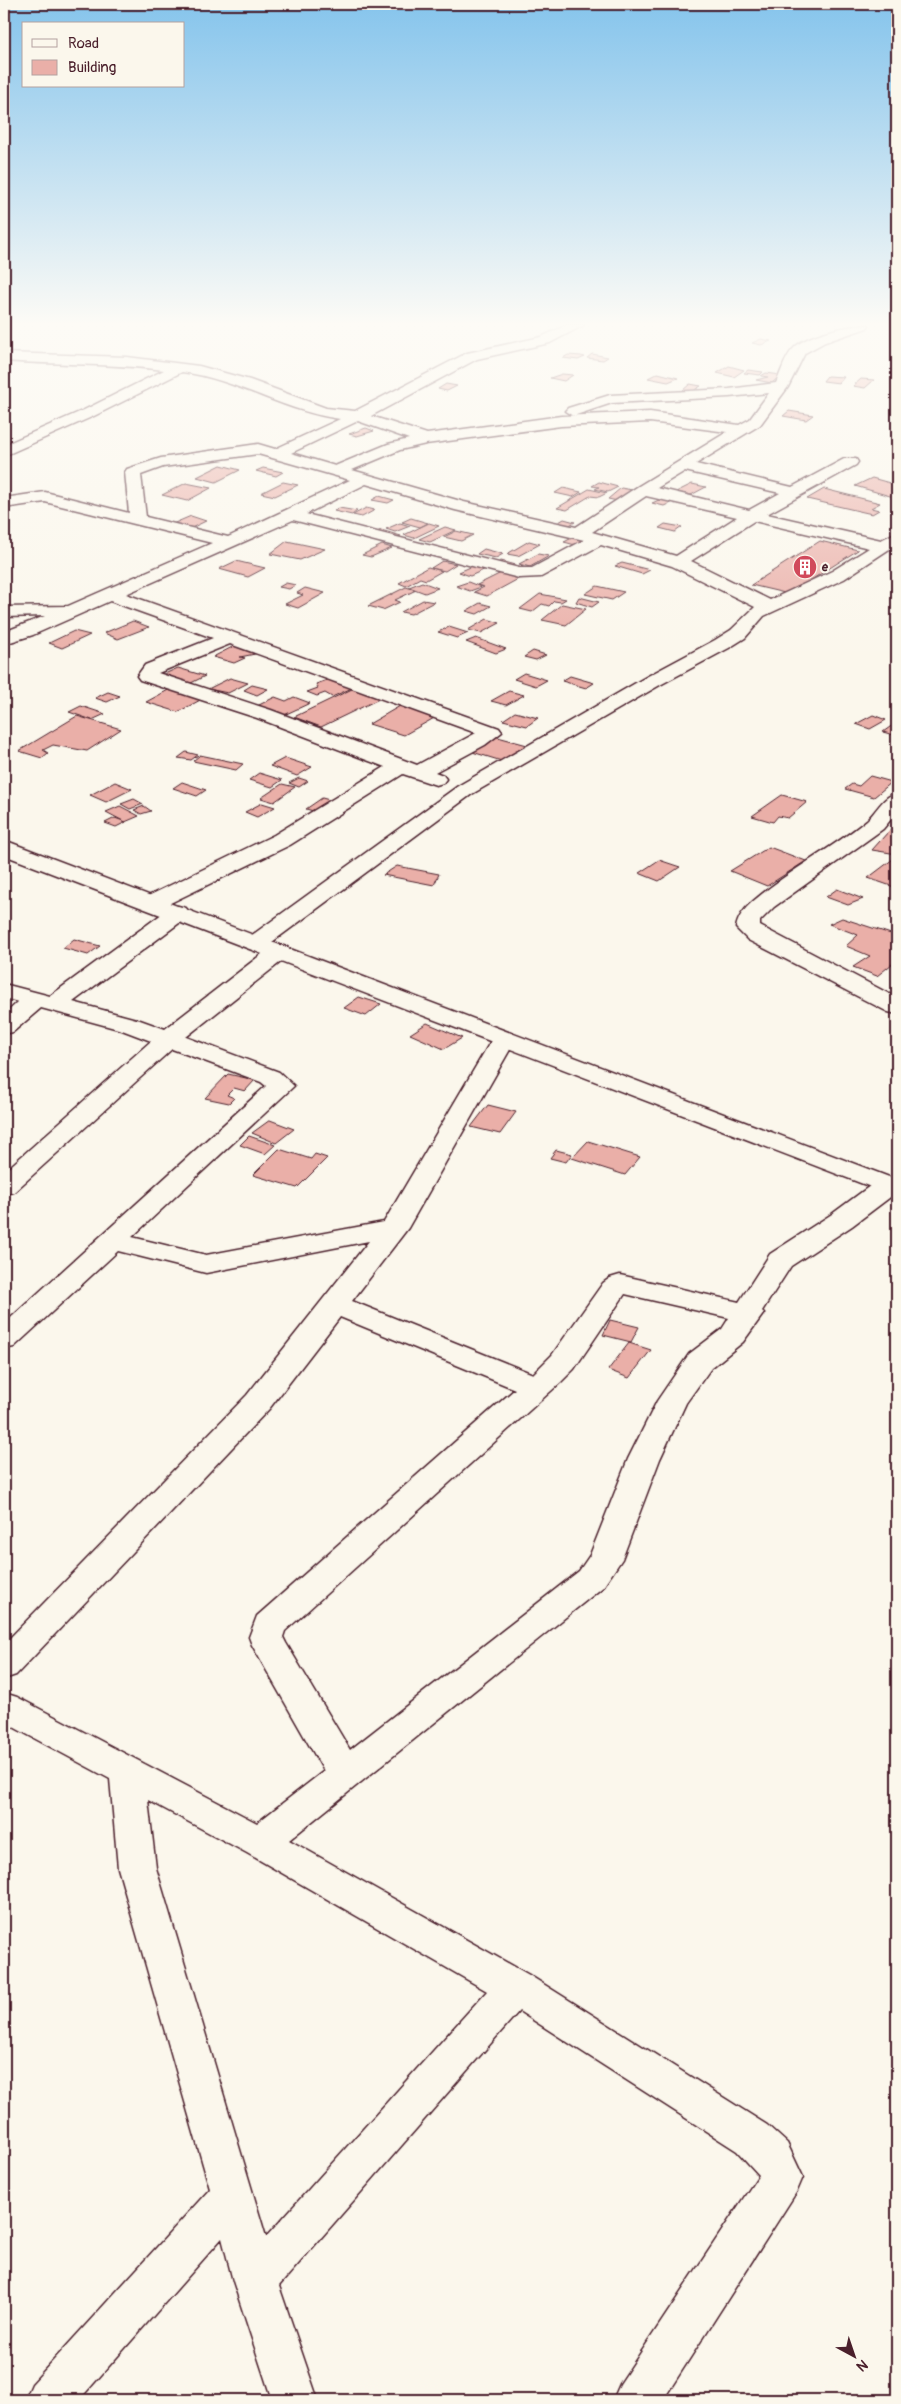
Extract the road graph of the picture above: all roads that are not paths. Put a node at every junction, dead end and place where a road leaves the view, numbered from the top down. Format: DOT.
graph roads {
  1 [pos="35,437"];
  2 [pos="312,437"];
  3 [pos="421,437"];
  4 [pos="439,437"];
  5 [pos="730,437"];
  6 [pos="426,439"];
  7 [pos="4,451"];
  8 [pos="277,454"];
  9 [pos="850,462"];
  10 [pos="683,466"];
  11 [pos="336,471"];
  12 [pos="364,479"];
  13 [pos="643,490"];
  14 [pos="794,492"];
  15 [pos="4,502"];
  16 [pos="290,515"];
  17 [pos="752,515"];
  18 [pos="138,519"];
  19 [pos="579,533"];
  20 [pos="599,539"];
  21 [pos="891,541"];
  22 [pos="229,542"];
  23 [pos="678,562"];
  24 [pos="110,594"];
  25 [pos="768,606"];
  26 [pos="75,609"];
  27 [pos="4,612"];
  28 [pos="4,638"];
  29 [pos="229,638"];
  30 [pos="410,769"];
  31 [pos="465,790"];
  32 [pos="897,798"];
  33 [pos="4,847"];
  34 [pos="152,904"];
  35 [pos="178,913"];
  36 [pos="256,943"];
  37 [pos="279,952"];
  38 [pos="4,991"];
  39 [pos="892,999"];
  40 [pos="46,1002"];
  41 [pos="4,1027"];
  42 [pos="504,1039"];
  43 [pos="167,1040"];
  44 [pos="4,1186"];
  45 [pos="893,1187"];
  46 [pos="394,1228"];
  47 [pos="112,1241"];
  48 [pos="333,1304"];
  49 [pos="749,1313"];
  50 [pos="4,1340"];
  51 [pos="537,1386"];
  52 [pos="4,1666"];
  53 [pos="4,1706"];
  54 [pos="127,1772"];
  55 [pos="345,1774"];
  56 [pos="260,1842"];
  57 [pos="515,1987"];
  58 [pos="233,2194"];
  59 [pos="255,2281"];
  60 [pos="48,2400"];
  61 [pos="295,2400"];
  62 [pos="636,2400"];
  1 -- 7 [label="street"];
  2 -- 8 [label="street"];
  3 -- 6 [label="street"];
  4 -- 6 [label="street"];
  5 -- 10 [label="street"];
  6 -- 11 [label="street"];
  8 -- 11 [label="street"];
  8 -- 18 [label="street"];
  9 -- 14 [label="street"];
  10 -- 13 [label="street"];
  10 -- 14 [label="street"];
  11 -- 12 [label="street"];
  12 -- 16 [label="street"];
  12 -- 19 [label="street"];
  13 -- 17 [label="street"];
  13 -- 19 [label="street"];
  14 -- 17 [label="street"];
  15 -- 18 [label="street"];
  16 -- 20 [label="street"];
  16 -- 22 [label="street"];
  17 -- 21 [label="street"];
  17 -- 23 [label="street"];
  18 -- 22 [label="street"];
  19 -- 20 [label="street"];
  20 -- 23 [label="street"];
  21 -- 25 [label="street"];
  22 -- 24 [label="street"];
  23 -- 25 [label="street"];
  24 -- 26 [label="street"];
  24 -- 29 [label="street"];
  25 -- 31 [label="street"];
  26 -- 27 [label="street"];
  26 -- 28 [label="street"];
  29 -- 30 [label="street"];
  29 -- 30 [label="street"];
  30 -- 31 [label="street"];
  30 -- 34 [label="street"];
  31 -- 36 [label="street"];
  32 -- 39 [label="street"];
  33 -- 34 [label="street"];
  34 -- 35 [label="street"];
  35 -- 36 [label="street"];
  35 -- 40 [label="street"];
  36 -- 37 [label="street"];
  37 -- 42 [label="street"];
  37 -- 43 [label="street"];
  38 -- 40 [label="street"];
  40 -- 41 [label="street"];
  40 -- 43 [label="street"];
  42 -- 45 [label="street"];
  42 -- 46 [label="street"];
  43 -- 44 [label="street"];
  43 -- 47 [label="street"];
  45 -- 49 [label="street"];
  46 -- 47 [label="street"];
  46 -- 48 [label="street"];
  47 -- 50 [label="street"];
  48 -- 51 [label="street"];
  48 -- 52 [label="street"];
  49 -- 51 [label="street"];
  49 -- 55 [label="street"];
  51 -- 55 [label="street"];
  53 -- 54 [label="street"];
  54 -- 56 [label="street"];
  54 -- 58 [label="street"];
  55 -- 56 [label="street"];
  56 -- 57 [label="street"];
  57 -- 59 [label="street"];
  57 -- 62 [label="street"];
  58 -- 59 [label="street"];
  58 -- 60 [label="street"];
  59 -- 61 [label="street"];
}
